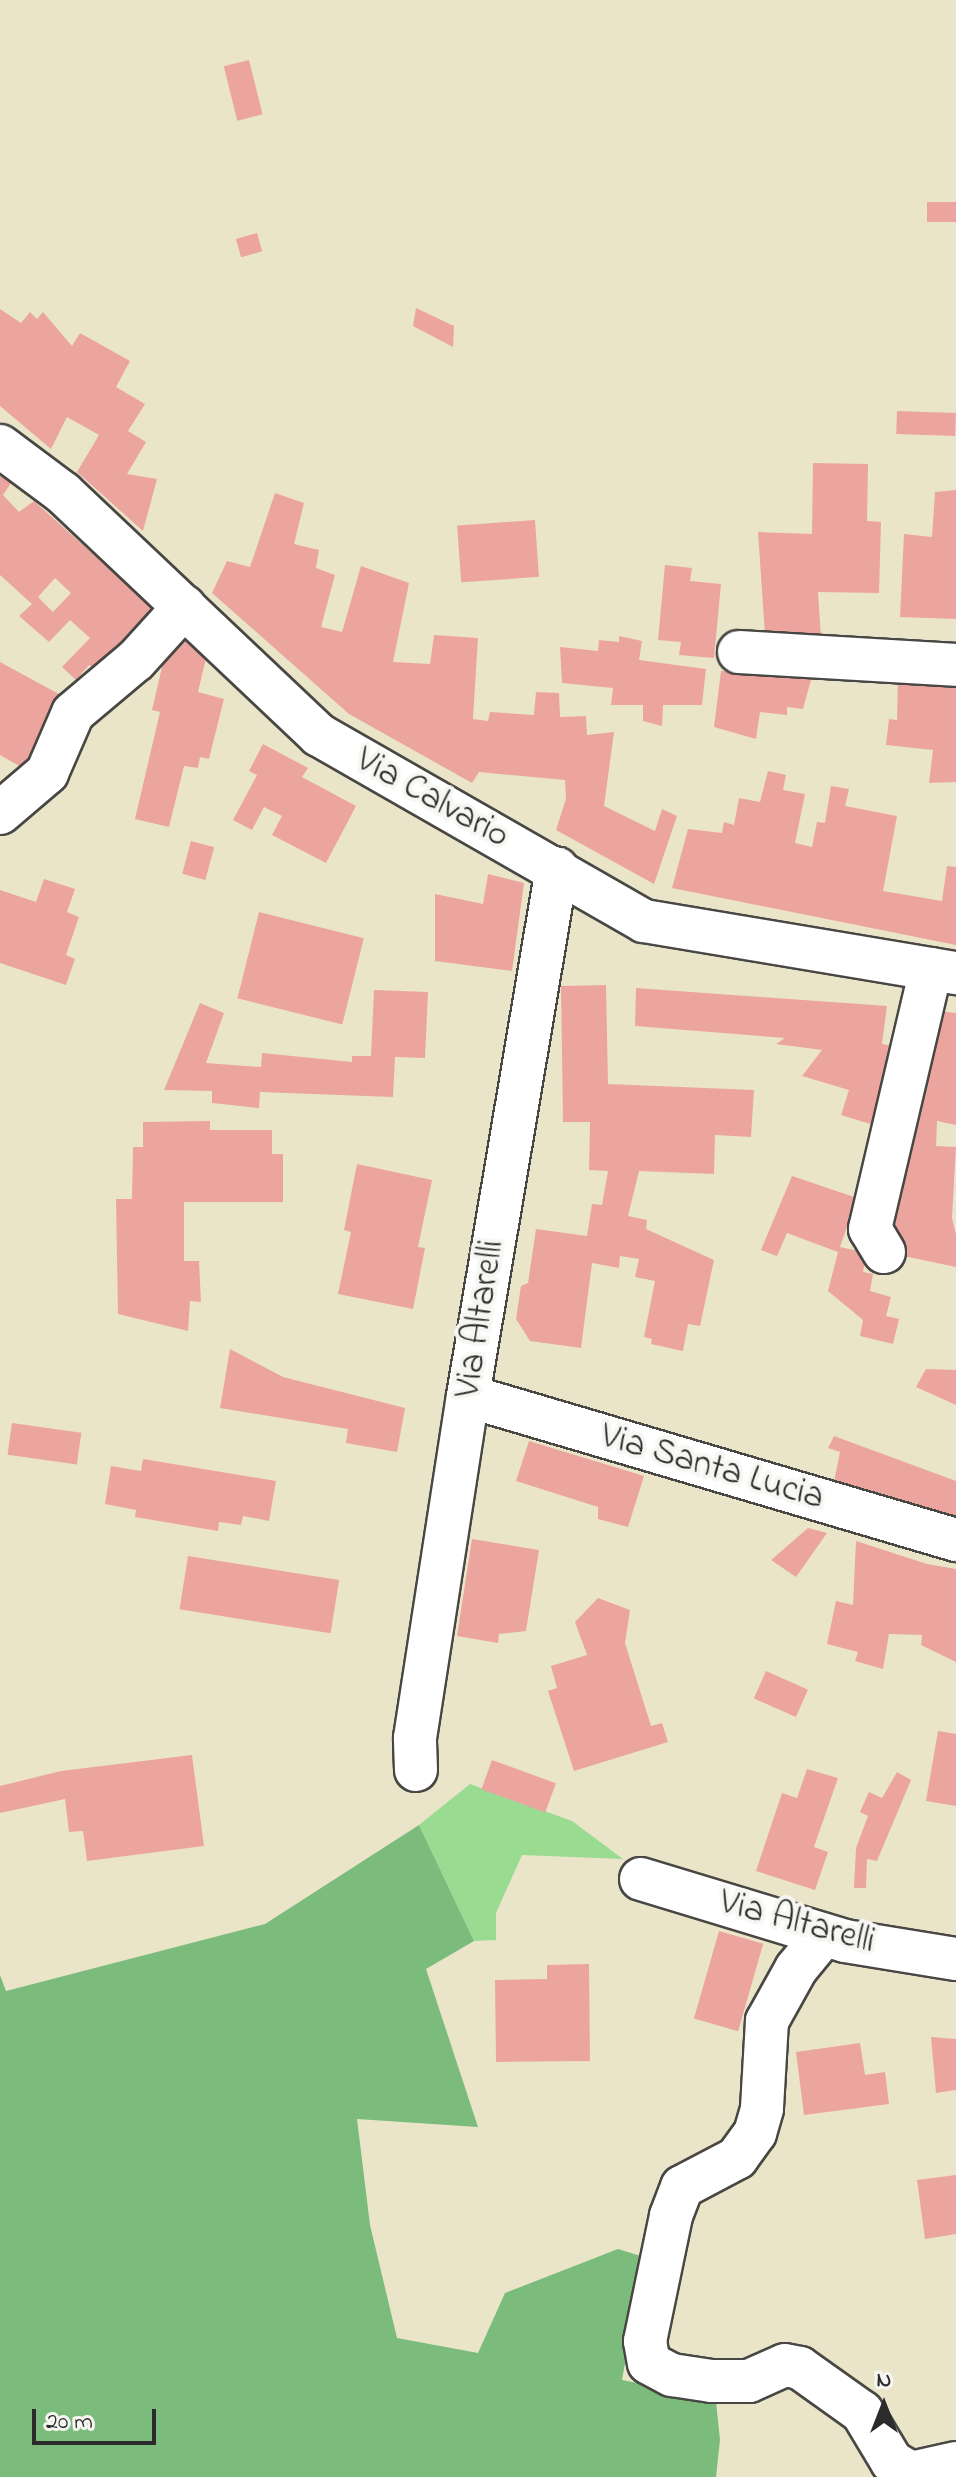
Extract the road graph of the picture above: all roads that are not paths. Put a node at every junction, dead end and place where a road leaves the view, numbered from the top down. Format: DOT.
graph roads {
  1 [pos="0,446"];
  2 [pos="184,607"];
  3 [pos="739,652"];
  4 [pos="956,665"];
  5 [pos="7,798"];
  6 [pos="557,868"];
  7 [pos="943,971"];
  8 [pos="884,1252"];
  9 [pos="468,1396"];
  10 [pos="956,1540"];
  11 [pos="416,1770"];
  12 [pos="641,1879"];
  13 [pos="824,1935"];
  14 [pos="956,1959"];
  15 [pos="956,2463"];
  1 -- 2 [label="street, Via Calvario"];
  2 -- 5 [label="street"];
  2 -- 6 [label="street, Via Calvario"];
  3 -- 4 [label="street"];
  6 -- 7 [label="street, Via Calvario"];
  6 -- 9 [label="street, Via Altarelli"];
  7 -- 8 [label="street"];
  9 -- 10 [label="street, Via Santa Lucia"];
  9 -- 11 [label="street, Via Altarelli"];
  12 -- 13 [label="street, Via Altarelli"];
  13 -- 14 [label="street, Via Altarelli"];
  13 -- 15 [label="street"];
}
